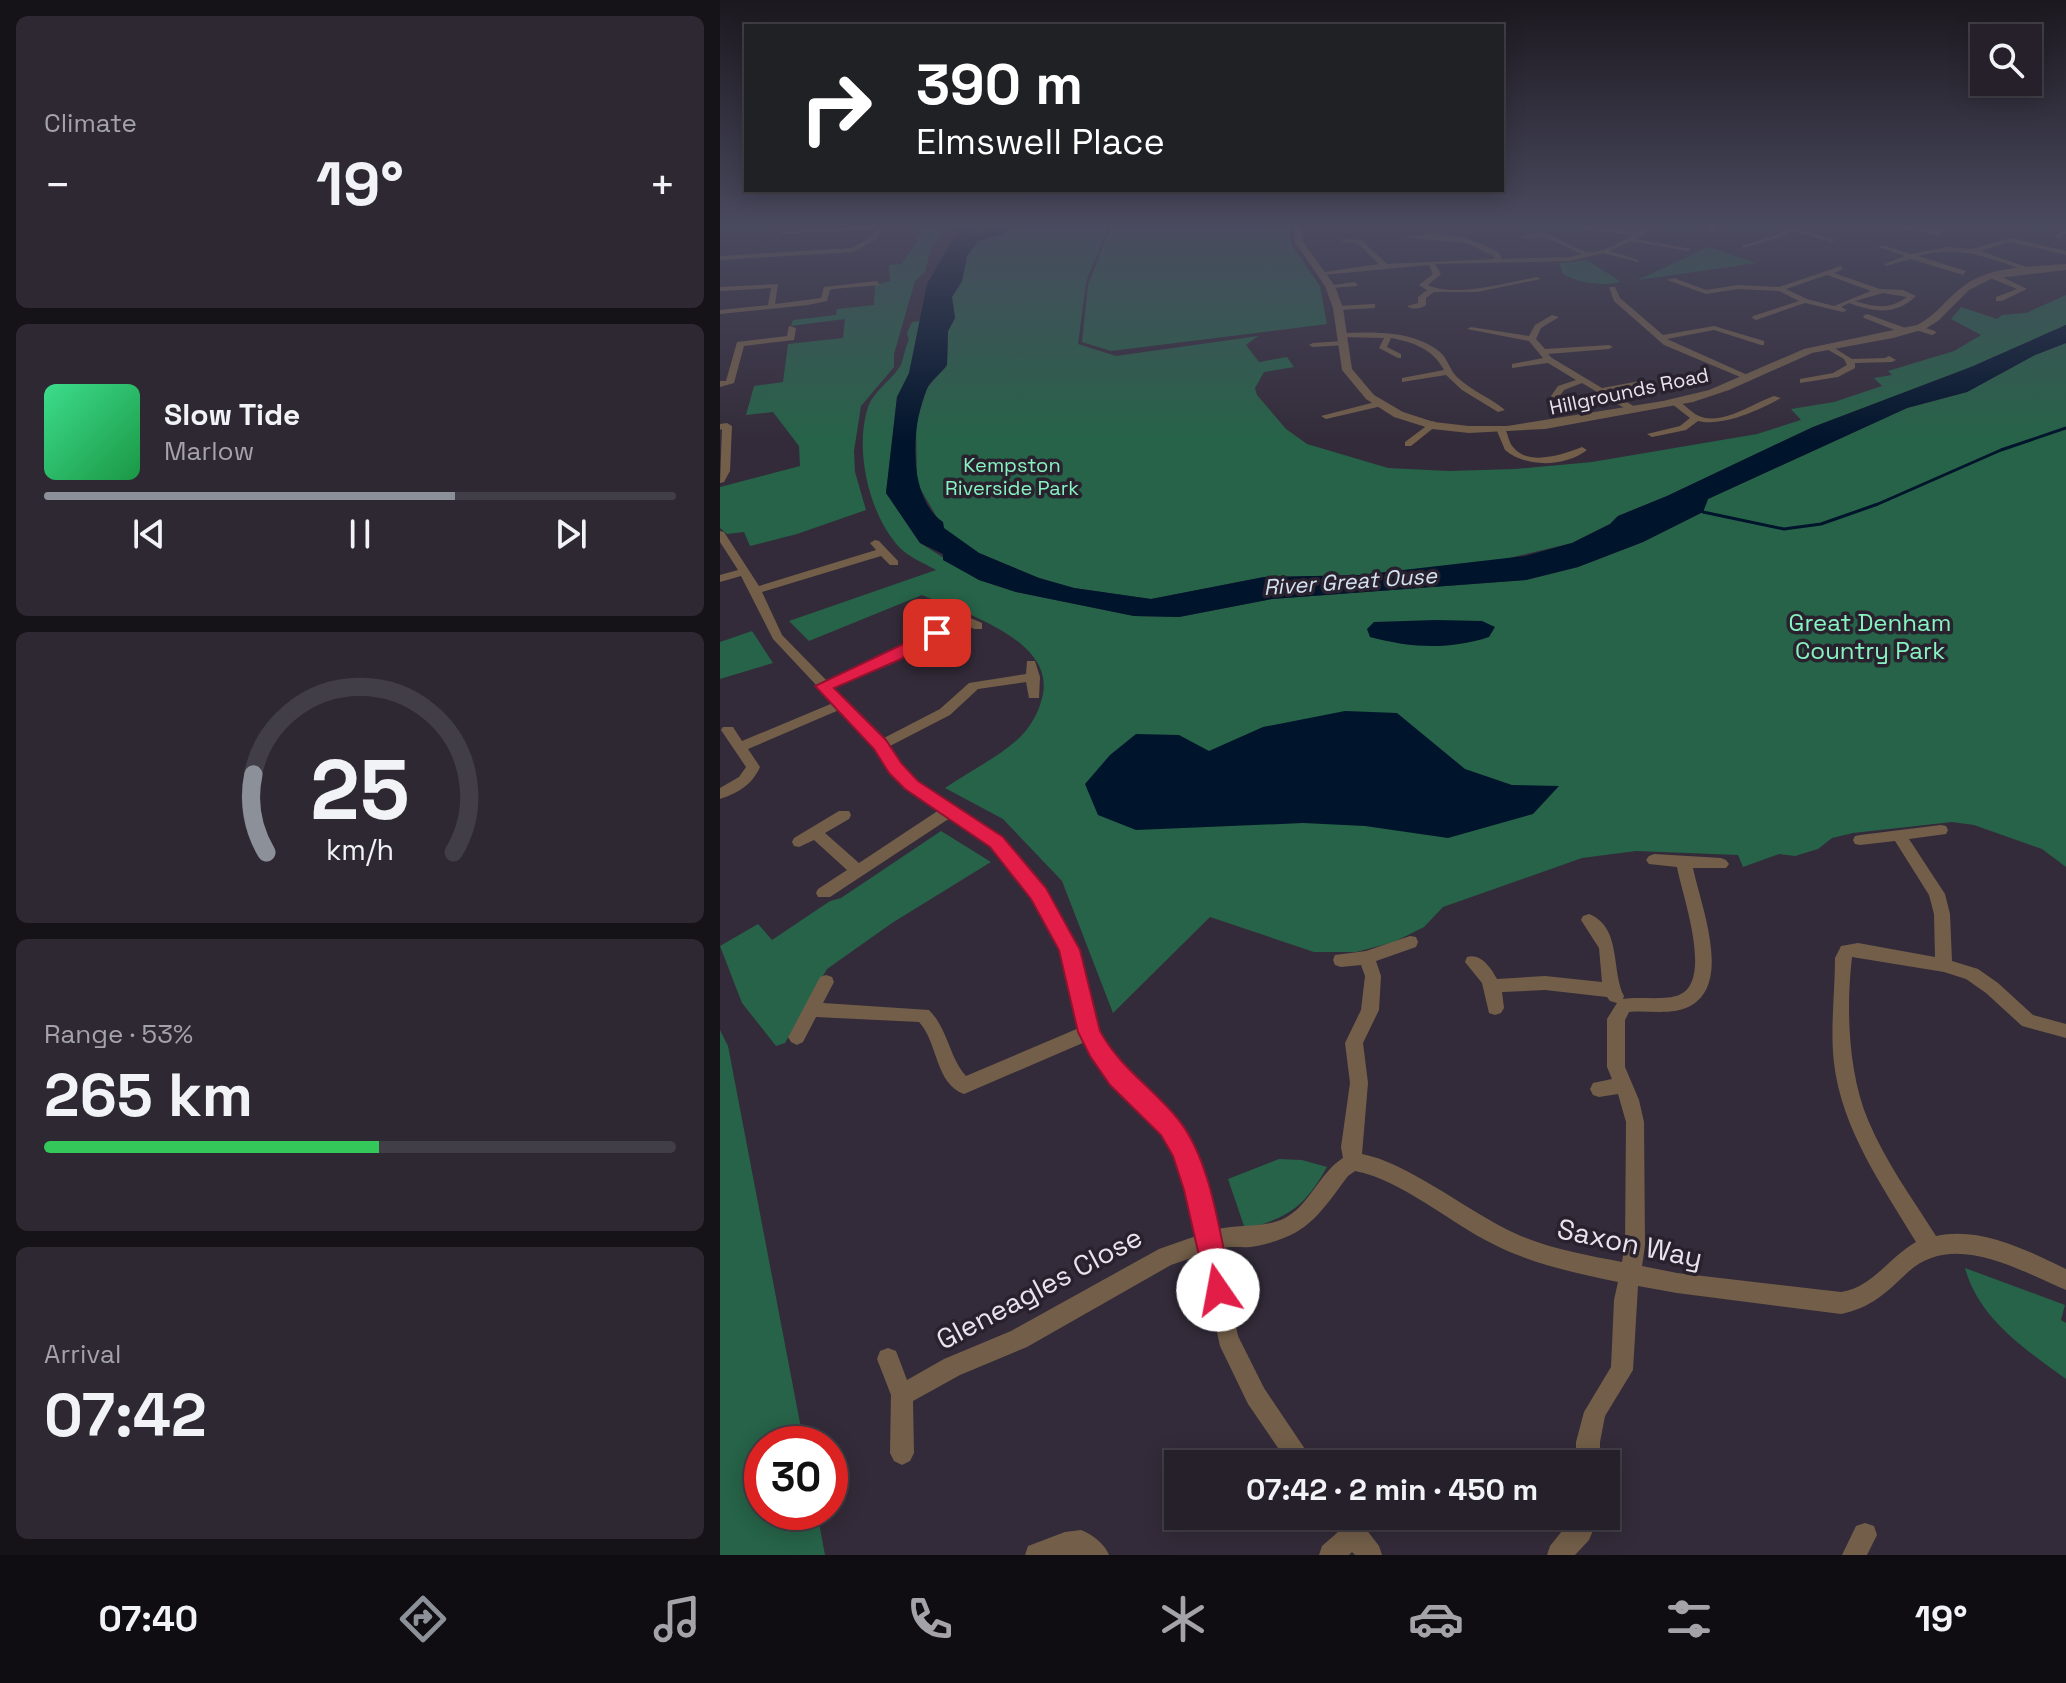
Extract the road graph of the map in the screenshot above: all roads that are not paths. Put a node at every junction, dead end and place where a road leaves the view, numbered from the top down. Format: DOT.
graph roads {
  1 [pos="773,297"];
  2 [pos="825,297"];
  3 [pos="1334,297"];
  4 [pos="1423,297"];
  5 [pos="1615,297"];
  6 [pos="1796,297"];
  7 [pos="1863,297"];
  8 [pos="1873,297"];
  9 [pos="1911,297"];
  10 [pos="1959,297"];
  11 [pos="1805,301"];
  12 [pos="1849,301"];
  13 [pos="1372,306"];
  14 [pos="1411,306"];
  15 [pos="1900,306"];
  16 [pos="771,307"];
  17 [pos="1338,308"];
  18 [pos="1835,308"];
  19 [pos="720,312"];
  20 [pos="1555,317"];
  21 [pos="1756,318"];
  22 [pos="1729,323"];
  23 [pos="792,328"];
  24 [pos="1714,328"];
  25 [pos="1471,329"];
  26 [pos="1925,332"];
  27 [pos="1389,335"];
  28 [pos="1661,338"];
  29 [pos="1342,339"];
  30 [pos="1532,339"];
  31 [pos="1761,343"];
  32 [pos="1313,345"];
  33 [pos="1828,346"];
  34 [pos="1609,347"];
  35 [pos="1541,352"];
  36 [pos="1392,356"];
  37 [pos="1892,359"];
  38 [pos="1549,360"];
  39 [pos="1852,361"];
  40 [pos="1515,366"];
  41 [pos="1628,371"];
  42 [pos="1448,372"];
  43 [pos="1748,377"];
  44 [pos="1405,380"];
  45 [pos="1583,380"];
  46 [pos="1809,382"];
  47 [pos="720,384"];
  48 [pos="1604,390"];
  49 [pos="1555,396"];
  50 [pos="1774,400"];
  51 [pos="1675,402"];
  52 [pos="1379,404"];
  53 [pos="1314,410"];
  54 [pos="1501,410"];
  55 [pos="1634,410"];
  56 [pos="1696,418"];
  57 [pos="1433,424"];
  58 [pos="720,427"];
  59 [pos="1502,431"];
  60 [pos="1660,434"];
  61 [pos="1413,443"];
  62 [pos="1582,450"];
  63 [pos="720,480"];
  64 [pos="720,534"];
  65 [pos="894,563"];
  66 [pos="743,572"];
  67 [pos="720,579"];
  68 [pos="756,590"];
  69 [pos="946,611"];
  70 [pos="962,618"];
  71 [pos="978,626"];
  72 [pos="823,686"];
  73 [pos="1034,695"];
  74 [pos="839,705"];
  75 [pos="728,730"];
  76 [pos="880,745"];
  77 [pos="740,747"];
  78 [pos="720,794"];
  79 [pos="949,811"];
  80 [pos="844,815"];
  81 [pos="1941,830"];
  82 [pos="815,832"];
  83 [pos="1899,836"];
  84 [pos="1860,840"];
  85 [pos="799,842"];
  86 [pos="1654,860"];
  87 [pos="1684,863"];
  88 [pos="1721,864"];
  89 [pos="858,871"];
  90 [pos="824,893"];
  91 [pos="1589,920"];
  92 [pos="1410,942"];
  93 [pos="1367,958"];
  94 [pos="1341,960"];
  95 [pos="1473,962"];
  96 [pos="1944,965"];
  97 [pos="826,982"];
  98 [pos="1494,986"];
  99 [pos="1611,990"];
  100 [pos="1624,1006"];
  101 [pos="1495,1008"];
  102 [pos="811,1010"];
  103 [pos="2066,1031"];
  104 [pos="1089,1032"];
  105 [pos="797,1037"];
  106 [pos="1622,1085"];
  107 [pos="1599,1089"];
  108 [pos="1353,1162"];
  109 [pos="1208,1241"];
  110 [pos="1930,1246"];
  111 [pos="1631,1275"];
  112 [pos="2066,1280"];
  113 [pos="888,1359"];
  114 [pos="902,1395"];
  115 [pos="1293,1450"];
  116 [pos="1588,1450"];
  117 [pos="902,1453"];
  118 [pos="1345,1530"];
  119 [pos="1352,1530"];
  120 [pos="1580,1530"];
  121 [pos="1037,1555"];
  122 [pos="1097,1555"];
  123 [pos="1331,1555"];
  124 [pos="1370,1555"];
  125 [pos="1559,1555"];
  1 -- 16 [label="street"];
  2 -- 16 [label="street"];
  3 -- 17 [label="street, Hillgrounds Road"];
  4 -- 14 [label="street"];
  5 -- 28 [label="street"];
  6 -- 11 [label="street"];
  7 -- 12 [label="street"];
  8 -- 15 [label="street"];
  9 -- 15 [label="street"];
  10 -- 26 [label="street, Hillgrounds Road"];
  11 -- 18 [label="street"];
  11 -- 21 [label="street"];
  12 -- 15 [label="street"];
  12 -- 18 [label="street"];
  13 -- 17 [label="street"];
  16 -- 19 [label="street"];
  17 -- 29 [label="street, Hillgrounds Road"];
  18 -- 26 [label="street"];
  20 -- 30 [label="street"];
  22 -- 24 [label="street"];
  23 -- 47 [label="street"];
  24 -- 28 [label="street"];
  24 -- 31 [label="street"];
  25 -- 30 [label="street"];
  26 -- 33 [label="street, Hillgrounds Road"];
  27 -- 29 [label="street"];
  27 -- 36 [label="street"];
  27 -- 42 [label="street"];
  28 -- 43 [label="street"];
  29 -- 32 [label="street"];
  29 -- 52 [label="street, Hillgrounds Road"];
  30 -- 35 [label="street"];
  33 -- 39 [label="street"];
  33 -- 43 [label="street, Hillgrounds Road"];
  34 -- 35 [label="street"];
  35 -- 38 [label="street"];
  37 -- 39 [label="street"];
  38 -- 40 [label="street"];
  38 -- 45 [label="street"];
  39 -- 46 [label="street"];
  41 -- 48 [label="street"];
  42 -- 44 [label="street"];
  42 -- 54 [label="street"];
  43 -- 51 [label="street, Hillgrounds Road"];
  45 -- 48 [label="street"];
  45 -- 49 [label="street"];
  48 -- 55 [label="street"];
  50 -- 56 [label="street"];
  51 -- 55 [label="street, Hillgrounds Road"];
  51 -- 56 [label="street"];
  52 -- 53 [label="street"];
  52 -- 57 [label="street, Hillgrounds Road"];
  55 -- 59 [label="street, Hillgrounds Road"];
  56 -- 60 [label="street"];
  57 -- 59 [label="street, Hillgrounds Road"];
  57 -- 61 [label="street"];
  58 -- 63 [label="street"];
  59 -- 62 [label="street"];
  64 -- 66 [label="street"];
  65 -- 68 [label="street"];
  66 -- 67 [label="street"];
  66 -- 68 [label="street"];
  68 -- 72 [label="street"];
  69 -- 70 [label="street"];
  70 -- 71 [label="street"];
  70 -- 72 [label="street"];
  72 -- 74 [label="street"];
  73 -- 76 [label="street"];
  74 -- 76 [label="street"];
  74 -- 77 [label="street"];
  75 -- 77 [label="street"];
  76 -- 79 [label="street"];
  77 -- 78 [label="street"];
  79 -- 89 [label="street"];
  79 -- 104 [label="street"];
  80 -- 82 [label="street"];
  81 -- 83 [label="street"];
  82 -- 85 [label="street"];
  82 -- 89 [label="street"];
  83 -- 84 [label="street"];
  83 -- 96 [label="street"];
  86 -- 87 [label="street"];
  87 -- 88 [label="street"];
  87 -- 100 [label="street"];
  89 -- 90 [label="street"];
  91 -- 99 [label="street"];
  92 -- 93 [label="street"];
  93 -- 94 [label="street"];
  93 -- 108 [label="street"];
  95 -- 98 [label="street"];
  96 -- 103 [label="street"];
  96 -- 110 [label="street"];
  97 -- 102 [label="street"];
  98 -- 99 [label="street"];
  98 -- 101 [label="street"];
  99 -- 100 [label="street"];
  100 -- 106 [label="street"];
  102 -- 104 [label="street"];
  102 -- 105 [label="street"];
  104 -- 109 [label="street"];
  106 -- 107 [label="street"];
  106 -- 111 [label="street"];
  108 -- 109 [label="street"];
  108 -- 111 [label="street, Saxon Way"];
  109 -- 114 [label="street, Gleneagles Close"];
  109 -- 115 [label="street"];
  110 -- 111 [label="street, Saxon Way"];
  110 -- 112 [label="street"];
  111 -- 116 [label="street"];
  113 -- 114 [label="street"];
  114 -- 117 [label="street"];
  118 -- 123 [label="street"];
  119 -- 124 [label="street"];
  120 -- 125 [label="street"];
  121 -- 122 [label="street"];
}
